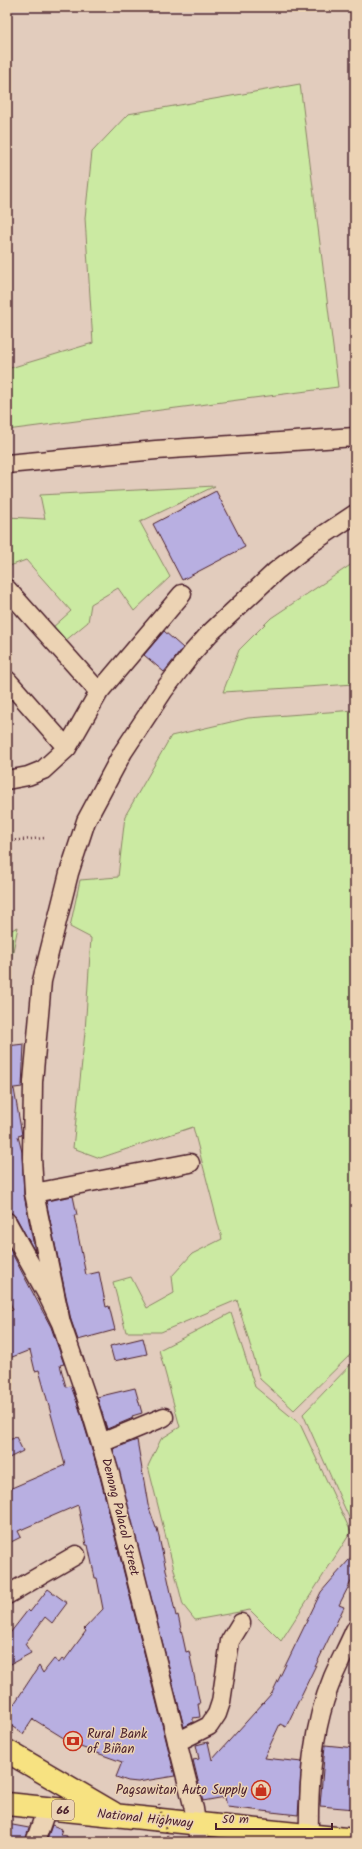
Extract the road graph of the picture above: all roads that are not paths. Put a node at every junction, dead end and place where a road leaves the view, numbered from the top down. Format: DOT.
graph roads {
  1 [pos="355,437"];
  2 [pos="7,464"];
  3 [pos="355,514"];
  4 [pos="7,589"];
  5 [pos="182,594"];
  6 [pos="7,680"];
  7 [pos="99,692"];
  8 [pos="67,748"];
  9 [pos="7,780"];
  10 [pos="190,1164"];
  11 [pos="34,1193"];
  12 [pos="7,1222"];
  13 [pos="61,1323"];
  14 [pos="164,1417"];
  15 [pos="101,1443"];
  16 [pos="76,1555"];
  17 [pos="7,1595"];
  18 [pos="241,1624"];
  19 [pos="355,1630"];
  20 [pos="177,1742"];
  21 [pos="7,1751"];
  22 [pos="7,1804"];
  23 [pos="47,1808"];
  24 [pos="119,1817"];
  25 [pos="197,1833"];
  26 [pos="309,1836"];
  27 [pos="355,1840"];
  28 [pos="35,1842"];
  1 -- 2 [label="street"];
  3 -- 11 [label="street"];
  4 -- 7 [label="street"];
  5 -- 7 [label="street"];
  6 -- 8 [label="street"];
  7 -- 8 [label="street"];
  8 -- 9 [label="street"];
  10 -- 11 [label="street"];
  11 -- 13 [label="street"];
  12 -- 13 [label="street, Denong Palacol Street"];
  13 -- 15 [label="street, Denong Palacol Street"];
  14 -- 15 [label="street"];
  15 -- 20 [label="street, Denong Palacol Street"];
  16 -- 17 [label="street"];
  18 -- 20 [label="street"];
  19 -- 26 [label="street"];
  20 -- 25 [label="street, Denong Palacol Street"];
  21 -- 24 [label="main road"];
  22 -- 23 [label="main road, National Highway / 66"];
  23 -- 24 [label="main road, National Highway / 66"];
  23 -- 28 [label="street"];
  24 -- 25 [label="main road, National Highway / 66"];
  25 -- 26 [label="main road, National Highway / 66"];
  26 -- 27 [label="main road, National Highway / 66"];
}
